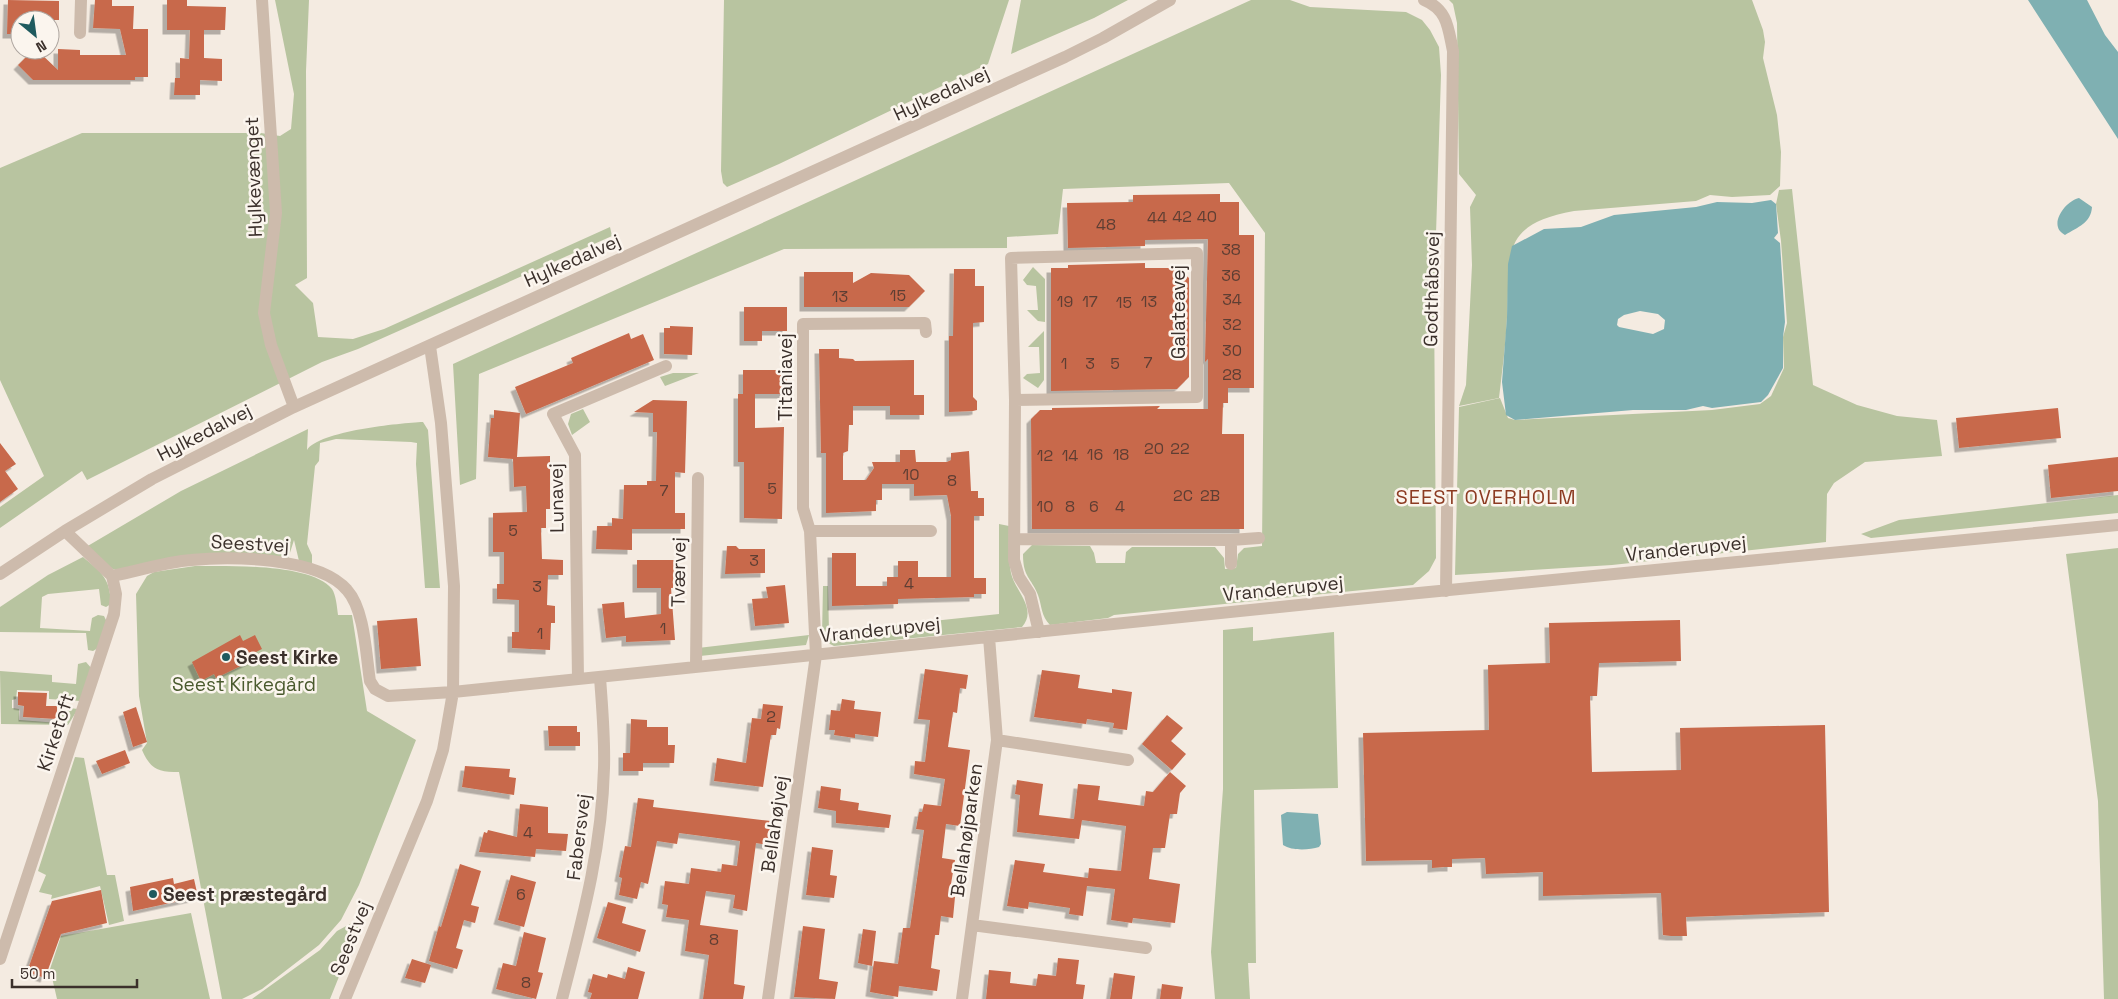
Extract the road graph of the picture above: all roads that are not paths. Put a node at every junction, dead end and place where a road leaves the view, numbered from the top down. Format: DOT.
graph roads {
  1 [pos="81,0"];
  2 [pos="262,0"];
  3 [pos="1170,0"];
  4 [pos="1424,0"];
  5 [pos="80,34"];
  6 [pos="926,332"];
  7 [pos="430,346"];
  8 [pos="666,366"];
  9 [pos="1015,400"];
  10 [pos="294,407"];
  11 [pos="698,478"];
  12 [pos="2118,525"];
  13 [pos="65,531"];
  14 [pos="810,531"];
  15 [pos="931,531"];
  16 [pos="1015,538"];
  17 [pos="1259,538"];
  18 [pos="1231,540"];
  19 [pos="1232,564"];
  20 [pos="0,574"];
  21 [pos="112,576"];
  22 [pos="1446,591"];
  23 [pos="1039,632"];
  24 [pos="989,637"];
  25 [pos="816,655"];
  26 [pos="696,667"];
  27 [pos="600,677"];
  28 [pos="578,679"];
  29 [pos="453,692"];
  30 [pos="996,740"];
  31 [pos="1128,760"];
  32 [pos="972,925"];
  33 [pos="1146,948"];
  34 [pos="0,959"];
  35 [pos="345,999"];
  36 [pos="562,999"];
  37 [pos="768,999"];
  38 [pos="962,999"];
  1 -- 5 [label="street"];
  2 -- 10 [label="street, Hylkevænget"];
  3 -- 7 [label="street, Hylkedalvej"];
  4 -- 22 [label="street, Godthåbsvej"];
  6 -- 14 [label="street, Titaniavej"];
  7 -- 10 [label="street, Hylkedalvej"];
  7 -- 29 [label="street, Seestvej"];
  8 -- 28 [label="street, Lunavej"];
  9 -- 9 [label="street, Galateavej"];
  9 -- 16 [label="street, Galateavej"];
  10 -- 13 [label="street, Hylkedalvej"];
  11 -- 26 [label="street, Tværvej"];
  12 -- 22 [label="street, Vranderupvej"];
  13 -- 20 [label="street, Hylkedalvej"];
  13 -- 21 [label="street"];
  14 -- 15 [label="street"];
  14 -- 25 [label="street, Titaniavej"];
  16 -- 18 [label="street"];
  16 -- 23 [label="street, Galateavej"];
  17 -- 18 [label="street"];
  18 -- 19 [label="street"];
  21 -- 29 [label="street, Seestvej"];
  21 -- 34 [label="street, Kirketoft"];
  22 -- 23 [label="street, Vranderupvej"];
  23 -- 24 [label="street, Vranderupvej"];
  24 -- 25 [label="street, Vranderupvej"];
  24 -- 30 [label="street, Bellahøjparken"];
  25 -- 26 [label="street, Vranderupvej"];
  25 -- 37 [label="street, Bellahøjvej"];
  26 -- 27 [label="street, Vranderupvej"];
  27 -- 28 [label="street, Vranderupvej"];
  27 -- 36 [label="street, Fabersvej"];
  28 -- 29 [label="street, Vranderupvej"];
  29 -- 35 [label="street, Seestvej"];
  30 -- 31 [label="street, Bellahøjparken"];
  30 -- 32 [label="street, Bellahøjparken"];
  32 -- 33 [label="street, Bellahøjparken"];
  32 -- 38 [label="street, Bellahøjparken"];
}
